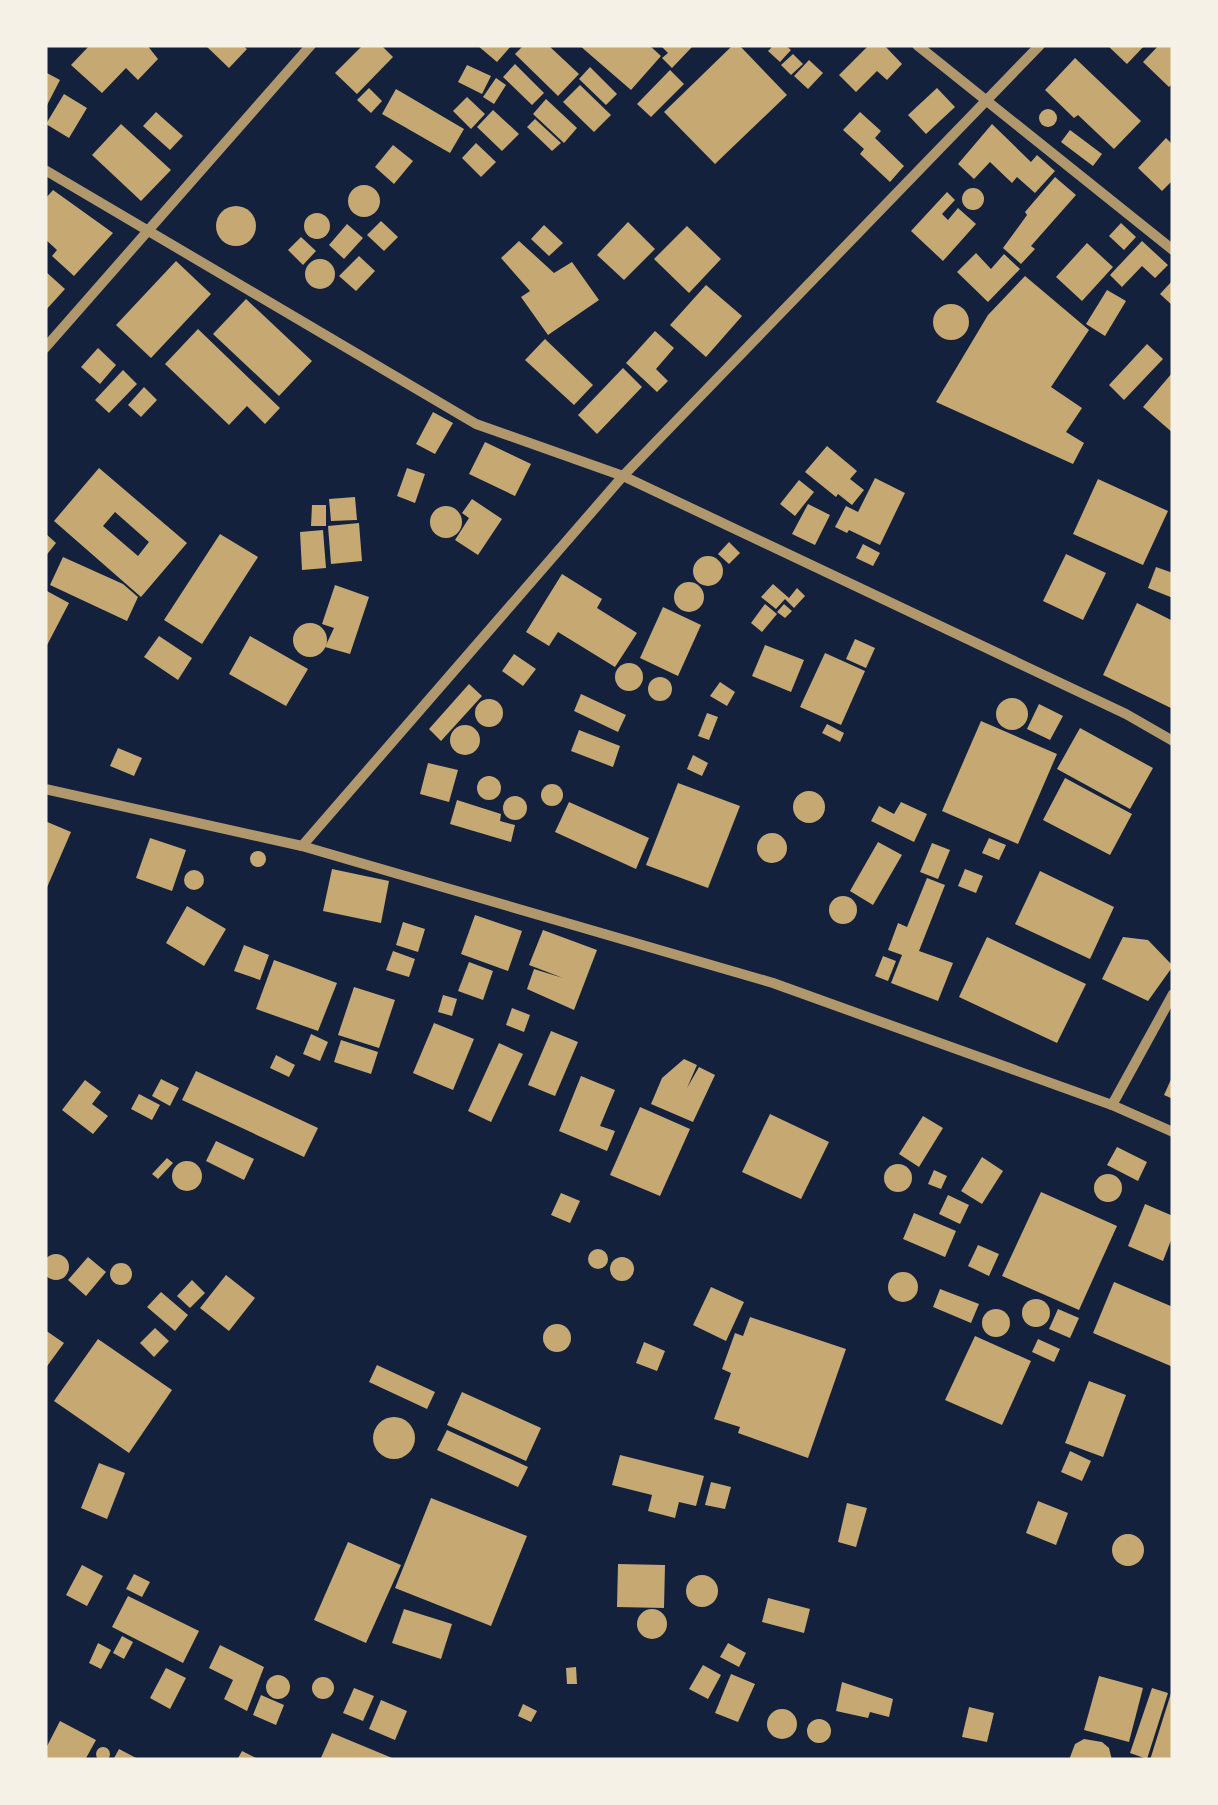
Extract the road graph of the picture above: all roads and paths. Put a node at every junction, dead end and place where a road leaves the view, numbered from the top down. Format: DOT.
graph roads {
  1 [pos="311,45"];
  2 [pos="918,45"];
  3 [pos="1040,45"];
  4 [pos="986,99"];
  5 [pos="45,170"];
  6 [pos="148,230"];
  7 [pos="1173,250"];
  8 [pos="45,348"];
  9 [pos="622,476"];
  10 [pos="1173,741"];
  11 [pos="45,789"];
  12 [pos="302,846"];
  13 [pos="1173,994"];
  14 [pos="1112,1105"];
  15 [pos="1173,1132"];
  1 -- 6 [label="street"];
  2 -- 4 [label="street"];
  3 -- 4 [label="street"];
  4 -- 7 [label="street"];
  4 -- 9 [label="street"];
  5 -- 6 [label="street"];
  6 -- 8 [label="street"];
  6 -- 9 [label="street"];
  9 -- 10 [label="street"];
  9 -- 12 [label="street"];
  11 -- 12 [label="street"];
  12 -- 14 [label="street"];
  13 -- 14 [label="street"];
  14 -- 15 [label="street"];
}
